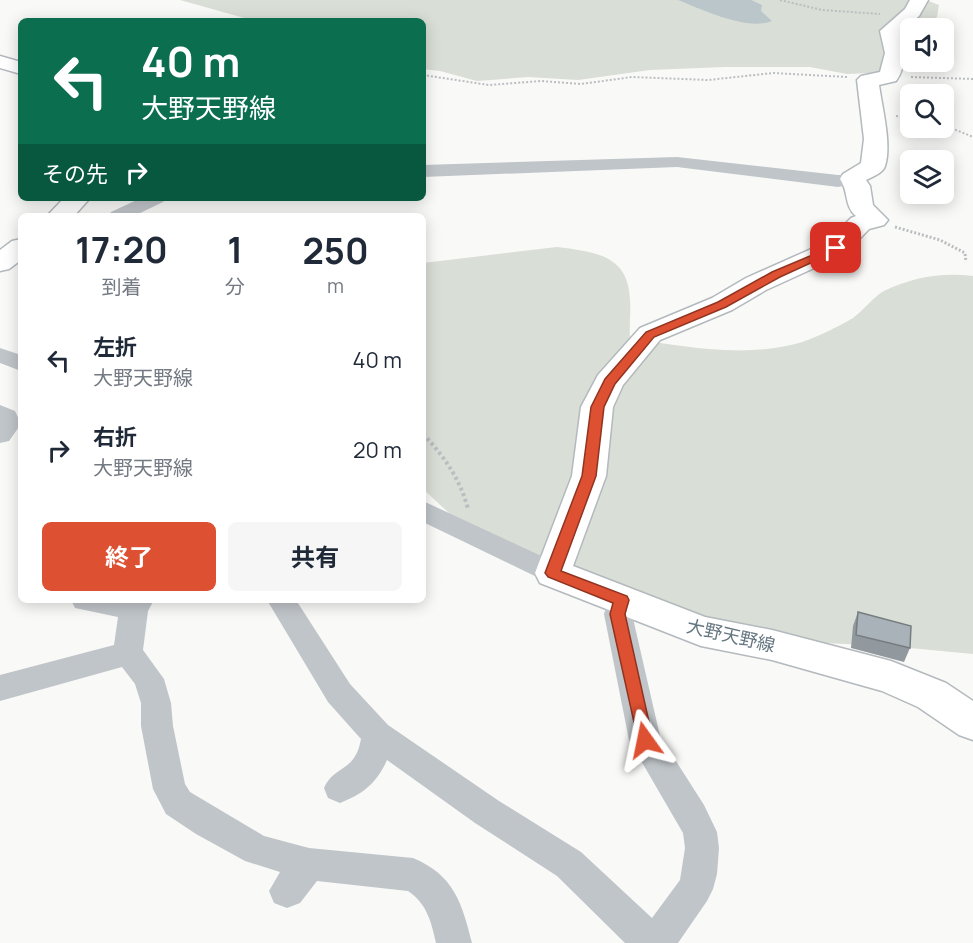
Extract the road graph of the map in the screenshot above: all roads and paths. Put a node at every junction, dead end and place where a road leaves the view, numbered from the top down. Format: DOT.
graph roads {
  1 [pos="780,0"];
  2 [pos="919,0"];
  3 [pos="904,18"];
  4 [pos="900,22"];
  5 [pos="426,75"];
  6 [pos="879,78"];
  7 [pos="973,79"];
  8 [pos="954,129"];
  9 [pos="973,137"];
  10 [pos="426,171"];
  11 [pos="852,179"];
  12 [pos="75,201"];
  13 [pos="150,201"];
  14 [pos="63,213"];
  15 [pos="124,213"];
  16 [pos="875,220"];
  17 [pos="18,250"];
  18 [pos="18,260"];
  19 [pos="966,262"];
  20 [pos="0,266"];
  21 [pos="0,413"];
  22 [pos="0,435"];
  23 [pos="426,437"];
  24 [pos="426,512"];
  25 [pos="463,529"];
  26 [pos="553,573"];
  27 [pos="621,600"];
  28 [pos="283,603"];
  29 [pos="137,604"];
  30 [pos="128,653"];
  31 [pos="0,688"];
  32 [pos="973,723"];
  33 [pos="377,735"];
  34 [pos="340,788"];
  35 [pos="309,864"];
  36 [pos="287,891"];
  37 [pos="454,943"];
  38 [pos="653,943"];
  1 -- 3 [label="path"];
  2 -- 3 [label="main road"];
  4 -- 6 [label="main road"];
  5 -- 6 [label="path"];
  6 -- 7 [label="path"];
  6 -- 11 [label="main road"];
  8 -- 9 [label="path"];
  10 -- 11 [label="street"];
  11 -- 16 [label="main road"];
  12 -- 14 [label="main road"];
  13 -- 15 [label="street"];
  16 -- 19 [label="path"];
  16 -- 26 [label="main road"];
  17 -- 20 [label="main road"];
  18 -- 20 [label="street"];
  21 -- 22 [label="street"];
  23 -- 25 [label="path"];
  24 -- 25 [label="street"];
  25 -- 26 [label="street"];
  26 -- 27 [label="main road, 大野天野線"];
  27 -- 32 [label="main road, 大野天野線"];
  27 -- 38 [label="street"];
  28 -- 33 [label="street"];
  29 -- 30 [label="street"];
  30 -- 31 [label="street"];
  30 -- 35 [label="street"];
  33 -- 34 [label="street"];
  33 -- 38 [label="street"];
  35 -- 36 [label="street"];
  35 -- 37 [label="street"];
}
